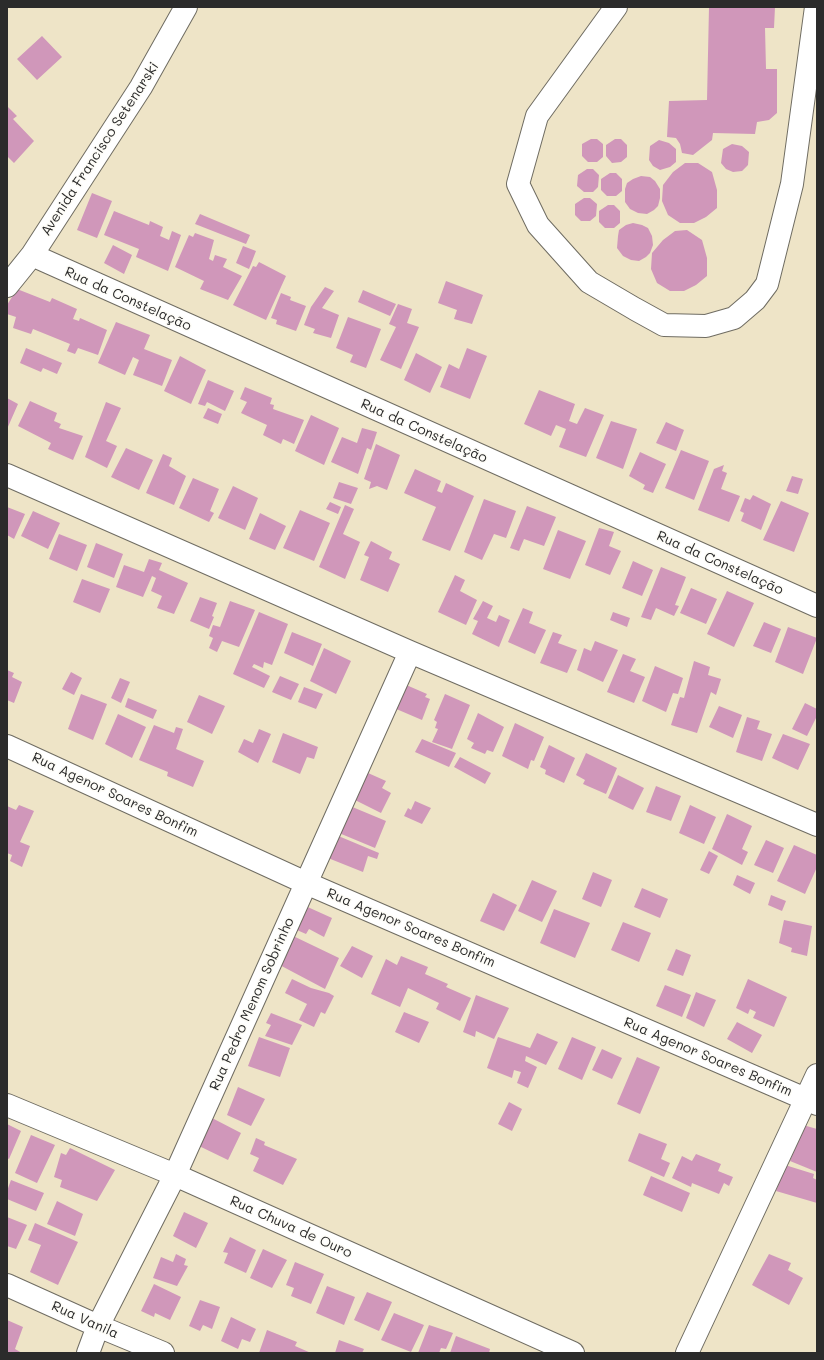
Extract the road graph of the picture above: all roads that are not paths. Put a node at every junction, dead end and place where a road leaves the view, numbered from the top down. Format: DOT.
graph roads {
  1 [pos="186,7"];
  2 [pos="616,7"];
  3 [pos="816,7"];
  4 [pos="32,255"];
  5 [pos="7,286"];
  6 [pos="7,475"];
  7 [pos="817,606"];
  8 [pos="410,652"];
  9 [pos="7,746"];
  10 [pos="817,825"];
  11 [pos="306,882"];
  12 [pos="817,1075"];
  13 [pos="812,1102"];
  14 [pos="7,1105"];
  15 [pos="175,1175"];
  16 [pos="7,1285"];
  17 [pos="98,1326"];
  18 [pos="88,1353"];
  19 [pos="164,1353"];
  20 [pos="573,1353"];
  21 [pos="687,1353"];
  1 -- 4 [label="street, Avenida Francisco Setenarski"];
  2 -- 3 [label="street"];
  4 -- 5 [label="street, Avenida Francisco Setenarski"];
  4 -- 7 [label="street, Rua da Constelação"];
  6 -- 8 [label="street"];
  8 -- 10 [label="street"];
  8 -- 11 [label="street, Rua Pedro Menom Sobrinho"];
  9 -- 11 [label="street, Rua Agenor Soares Bonfim"];
  11 -- 13 [label="street, Rua Agenor Soares Bonfim"];
  11 -- 15 [label="street, Rua Pedro Menom Sobrinho"];
  12 -- 13 [label="street"];
  13 -- 21 [label="street"];
  14 -- 15 [label="street, Rua Chuva de Ouro"];
  15 -- 17 [label="street, Rua Pedro Menom Sobrinho"];
  15 -- 20 [label="street, Rua Chuva de Ouro"];
  16 -- 17 [label="street, Rua Vanila"];
  17 -- 18 [label="street, Rua Pedro Menom Sobrinho"];
  17 -- 19 [label="street, Rua Vanila"];
}
